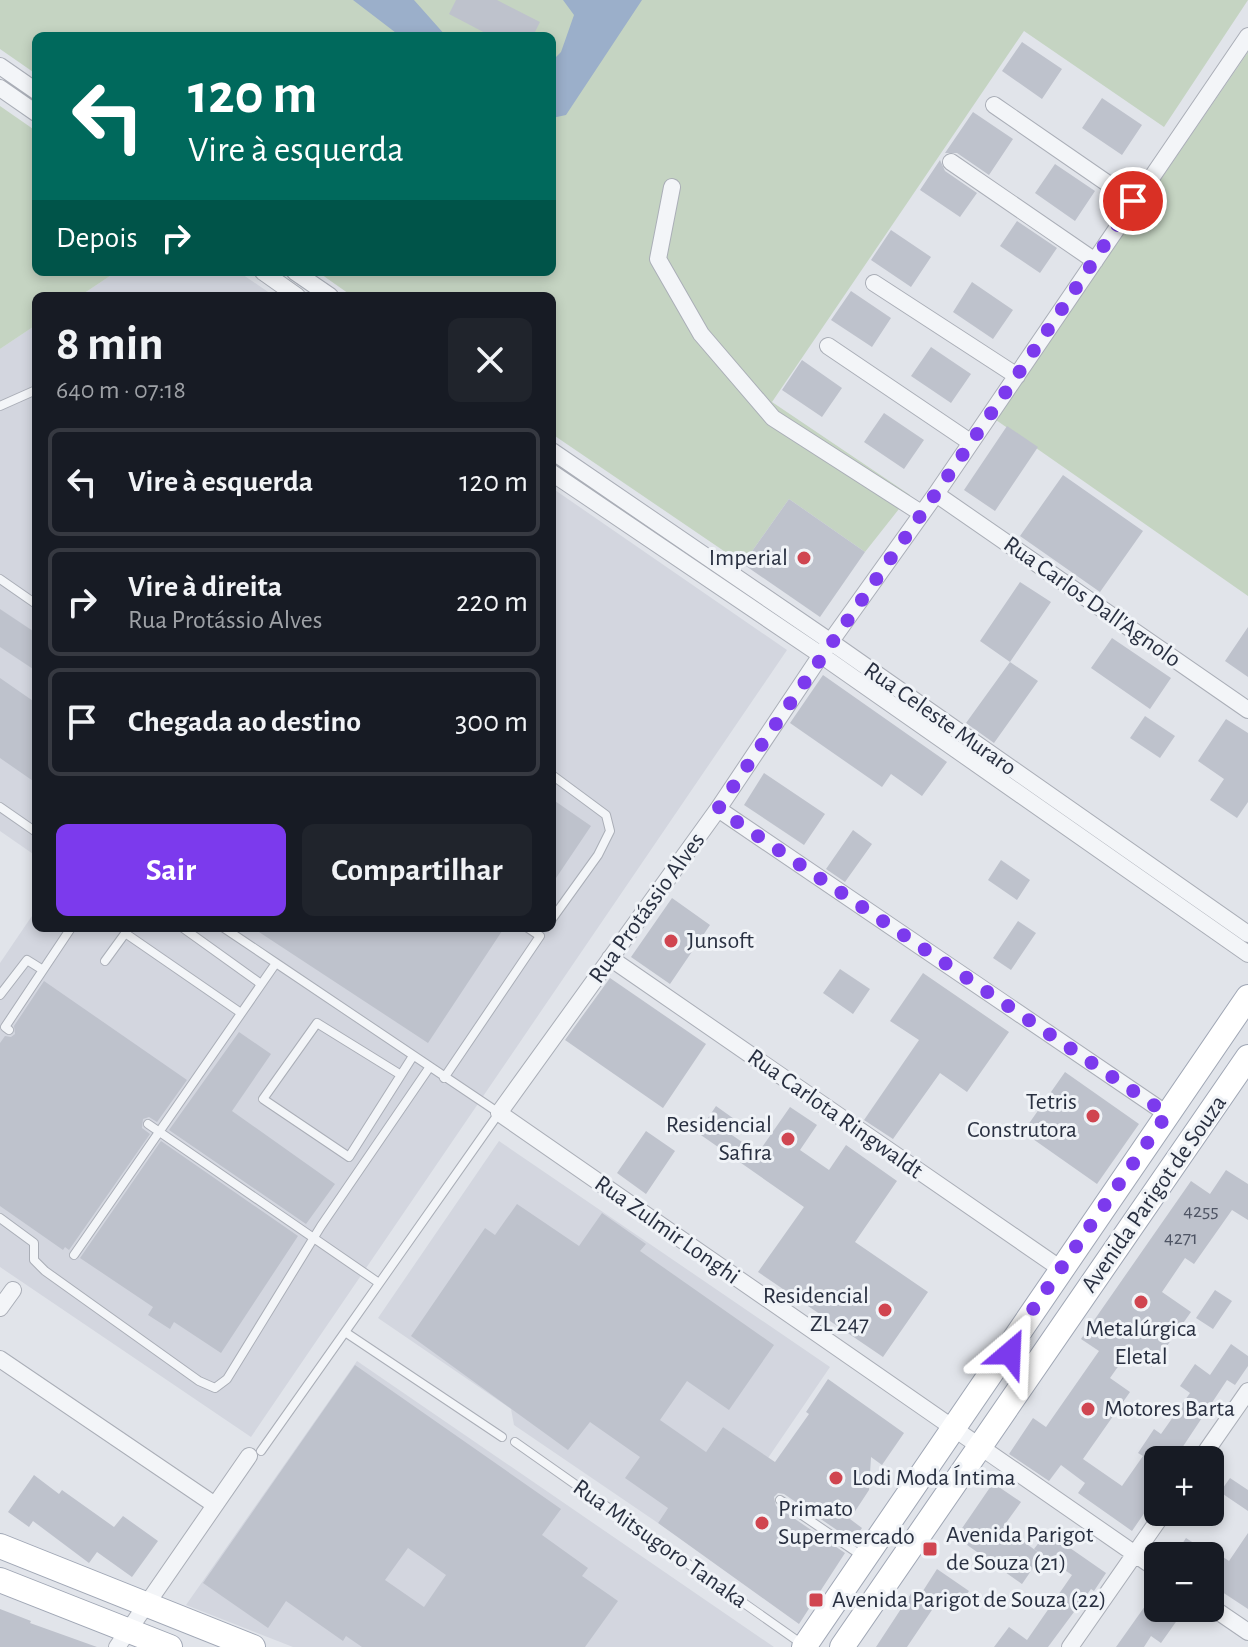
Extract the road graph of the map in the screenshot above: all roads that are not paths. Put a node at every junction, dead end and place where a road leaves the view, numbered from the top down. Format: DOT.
graph roads {
  1 [pos="1248,36"];
  2 [pos="0,66"];
  3 [pos="0,88"];
  4 [pos="32,88"];
  5 [pos="994,105"];
  6 [pos="32,110"];
  7 [pos="951,162"];
  8 [pos="672,187"];
  9 [pos="1133,201"];
  10 [pos="1095,261"];
  11 [pos="269,276"];
  12 [pos="301,276"];
  13 [pos="874,283"];
  14 [pos="291,292"];
  15 [pos="324,292"];
  16 [pos="828,346"];
  17 [pos="1017,376"];
  18 [pos="32,392"];
  19 [pos="0,406"];
  20 [pos="970,442"];
  21 [pos="556,454"];
  22 [pos="556,476"];
  23 [pos="936,494"];
  24 [pos="921,513"];
  25 [pos="0,579"];
  26 [pos="32,601"];
  27 [pos="826,648"];
  28 [pos="1248,710"];
  29 [pos="556,778"];
  30 [pos="1043,801"];
  31 [pos="0,807"];
  32 [pos="718,809"];
  33 [pos="32,829"];
  34 [pos="556,913"];
  35 [pos="68,932"];
  36 [pos="126,932"];
  37 [pos="130,932"];
  38 [pos="189,932"];
  39 [pos="230,932"];
  40 [pos="543,932"];
  41 [pos="1248,934"];
  42 [pos="1248,954"];
  43 [pos="610,958"];
  44 [pos="105,961"];
  45 [pos="276,963"];
  46 [pos="43,970"];
  47 [pos="261,984"];
  48 [pos="0,995"];
  49 [pos="1248,997"];
  50 [pos="241,1013"];
  51 [pos="9,1030"];
  52 [pos="413,1056"];
  53 [pos="1248,1057"];
  54 [pos="429,1068"];
  55 [pos="401,1075"];
  56 [pos="444,1078"];
  57 [pos="1224,1091"];
  58 [pos="499,1113"];
  59 [pos="1167,1114"];
  60 [pos="148,1124"];
  61 [pos="159,1131"];
  62 [pos="0,1218"];
  63 [pos="313,1240"];
  64 [pos="74,1255"];
  65 [pos="1061,1269"];
  66 [pos="379,1283"];
  67 [pos="13,1290"];
  68 [pos="0,1308"];
  69 [pos="345,1332"];
  70 [pos="1016,1334"];
  71 [pos="0,1359"];
  72 [pos="1248,1391"];
  73 [pos="953,1429"];
  74 [pos="502,1437"];
  75 [pos="515,1442"];
  76 [pos="980,1446"];
  77 [pos="1210,1446"];
  78 [pos="255,1453"];
  79 [pos="780,1500"];
  80 [pos="215,1505"];
  81 [pos="928,1520"];
  82 [pos="1154,1526"];
  83 [pos="0,1546"];
  84 [pos="1135,1554"];
  85 [pos="865,1557"];
  86 [pos="1144,1560"];
  87 [pos="0,1580"];
  88 [pos="146,1604"];
  89 [pos="1224,1616"];
  90 [pos="1248,1632"];
  91 [pos="123,1638"];
  92 [pos="804,1646"];
  93 [pos="170,1647"];
  94 [pos="253,1647"];
  95 [pos="842,1647"];
  96 [pos="1070,1647"];
  1 -- 9 [label="street, Rua Protássio Alves"];
  2 -- 4 [label="street"];
  3 -- 6 [label="street"];
  5 -- 9 [label="street"];
  7 -- 10 [label="street"];
  8 -- 24 [label="street"];
  9 -- 10 [label="street, Rua Protássio Alves"];
  10 -- 17 [label="street, Rua Protássio Alves"];
  11 -- 14 [label="street"];
  12 -- 15 [label="street"];
  13 -- 17 [label="street"];
  16 -- 20 [label="street"];
  17 -- 20 [label="street, Rua Protássio Alves"];
  18 -- 19 [label="lane"];
  20 -- 23 [label="street, Rua Protássio Alves"];
  21 -- 27 [label="street, Rua Celeste Muraro"];
  22 -- 27 [label="street, Rua Celeste Muraro"];
  23 -- 24 [label="street, Rua Protássio Alves"];
  23 -- 28 [label="street, Rua Carlos Dall'Agnolo"];
  24 -- 27 [label="street, Rua Protássio Alves"];
  25 -- 26 [label="lane"];
  27 -- 30 [label="street, Rua Celeste Muraro"];
  27 -- 32 [label="street, Rua Protássio Alves"];
  29 -- 34 [label="lane"];
  30 -- 41 [label="street, Rua Celeste Muraro"];
  30 -- 42 [label="street, Rua Celeste Muraro"];
  31 -- 33 [label="lane"];
  32 -- 43 [label="street, Rua Protássio Alves"];
  32 -- 59 [label="street"];
  35 -- 46 [label="lane"];
  36 -- 44 [label="lane"];
  37 -- 50 [label="lane"];
  38 -- 47 [label="lane"];
  39 -- 45 [label="lane"];
  40 -- 56 [label="lane"];
  43 -- 58 [label="street, Rua Protássio Alves"];
  43 -- 65 [label="street, Rua Carlota Ringwaldt"];
  45 -- 47 [label="lane"];
  45 -- 52 [label="lane"];
  46 -- 48 [label="lane"];
  46 -- 51 [label="lane"];
  47 -- 50 [label="lane"];
  49 -- 57 [label="main road"];
  49 -- 59 [label="main road, Avenida Parigot de Souza"];
  50 -- 61 [label="lane"];
  52 -- 54 [label="lane"];
  52 -- 55 [label="lane"];
  53 -- 57 [label="main road, Avenida Parigot de Souza"];
  54 -- 56 [label="lane"];
  54 -- 63 [label="lane"];
  55 -- 55 [label="lane"];
  56 -- 58 [label="lane"];
  57 -- 76 [label="main road, Avenida Parigot de Souza"];
  58 -- 66 [label="lane, Rua Protássio Alves"];
  58 -- 73 [label="street, Rua Zulmir Longhi"];
  59 -- 65 [label="main road, Avenida Parigot de Souza"];
  60 -- 61 [label="lane"];
  61 -- 63 [label="lane"];
  61 -- 64 [label="lane"];
  62 -- 63 [label="lane"];
  63 -- 66 [label="lane"];
  65 -- 70 [label="main road, Avenida Parigot de Souza"];
  66 -- 69 [label="lane, Rua Protássio Alves"];
  67 -- 68 [label="street"];
  69 -- 74 [label="lane"];
  69 -- 78 [label="lane, Rua Protássio Alves"];
  70 -- 73 [label="main road, Avenida Parigot de Souza"];
  70 -- 76 [label="main road"];
  71 -- 80 [label="street"];
  72 -- 77 [label="street"];
  73 -- 76 [label="street, Rua Zulmir Longhi"];
  73 -- 81 [label="main road"];
  73 -- 85 [label="main road, Avenida Parigot de Souza"];
  75 -- 92 [label="lane, Rua Mitsugoro Tanaka"];
  76 -- 81 [label="main road, Avenida Parigot de Souza"];
  76 -- 84 [label="street"];
  78 -- 80 [label="street"];
  79 -- 85 [label="lane"];
  80 -- 88 [label="street"];
  81 -- 95 [label="main road, Avenida Parigot de Souza"];
  82 -- 84 [label="street"];
  83 -- 88 [label="main road"];
  84 -- 86 [label="street"];
  84 -- 96 [label="street"];
  85 -- 92 [label="main road, Avenida Parigot de Souza"];
  87 -- 91 [label="main road"];
  88 -- 91 [label="street"];
  88 -- 94 [label="main road"];
  89 -- 90 [label="street"];
  91 -- 93 [label="main road"];
}
